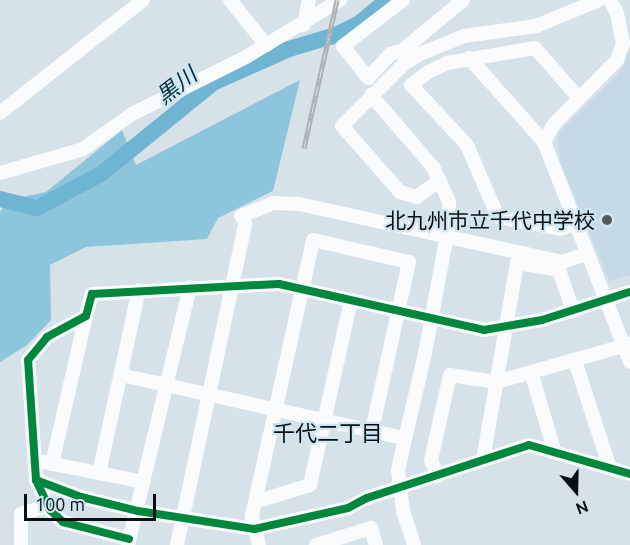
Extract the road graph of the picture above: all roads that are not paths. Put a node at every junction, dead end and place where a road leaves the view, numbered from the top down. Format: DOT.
graph roads {
  1 [pos="143,0"];
  2 [pos="230,0"];
  3 [pos="309,0"];
  4 [pos="340,0"];
  5 [pos="403,0"];
  6 [pos="463,0"];
  7 [pos="599,0"];
  8 [pos="610,0"];
  9 [pos="303,25"];
  10 [pos="266,45"];
  11 [pos="469,58"];
  12 [pos="371,95"];
  13 [pos="579,98"];
  14 [pos="0,113"];
  15 [pos="544,142"];
  16 [pos="0,173"];
  17 [pos="440,180"];
  18 [pos="575,224"];
  19 [pos="587,254"];
  20 [pos="234,286"];
  21 [pos="190,287"];
  22 [pos="302,289"];
  23 [pos="139,290"];
  24 [pos="630,292"];
  25 [pos="607,299"];
  26 [pos="351,300"];
  27 [pos="573,310"];
  28 [pos="398,311"];
  29 [pos="86,316"];
  30 [pos="430,317"];
  31 [pos="504,329"];
  32 [pos="627,345"];
  33 [pos="575,361"];
  34 [pos="630,362"];
  35 [pos="121,375"];
  36 [pos="532,375"];
  37 [pos="496,382"];
  38 [pos="166,385"];
  39 [pos="211,396"];
  40 [pos="275,409"];
  41 [pos="323,420"];
  42 [pos="372,430"];
  43 [pos="403,438"];
  44 [pos="555,453"];
  45 [pos="483,459"];
  46 [pos="35,461"];
  47 [pos="52,464"];
  48 [pos="610,468"];
  49 [pos="99,473"];
  50 [pos="630,474"];
  51 [pos="438,476"];
  52 [pos="36,480"];
  53 [pos="144,482"];
  54 [pos="255,502"];
  55 [pos="48,506"];
  56 [pos="138,511"];
  57 [pos="183,518"];
  58 [pos="254,529"];
  59 [pos="128,542"];
  60 [pos="21,545"];
  61 [pos="177,545"];
  62 [pos="259,545"];
  63 [pos="316,545"];
  64 [pos="376,545"];
  65 [pos="414,545"];
  1 -- 14 [label="street"];
  2 -- 10 [label="street"];
  3 -- 9 [label="street"];
  4 -- 9 [label="street"];
  5 -- 6 [label="street"];
  7 -- 12 [label="street"];
  8 -- 13 [label="street"];
  9 -- 10 [label="street"];
  10 -- 16 [label="street"];
  11 -- 13 [label="street"];
  11 -- 15 [label="street"];
  11 -- 18 [label="street"];
  12 -- 17 [label="street"];
  12 -- 17 [label="street"];
  13 -- 15 [label="street"];
  15 -- 18 [label="street"];
  17 -- 30 [label="street"];
  18 -- 19 [label="street"];
  19 -- 20 [label="street"];
  19 -- 25 [label="street"];
  20 -- 21 [label="street"];
  20 -- 22 [label="street"];
  20 -- 39 [label="street"];
  21 -- 23 [label="street"];
  21 -- 38 [label="street"];
  22 -- 26 [label="street"];
  22 -- 28 [label="street"];
  22 -- 40 [label="street"];
  23 -- 29 [label="street"];
  23 -- 35 [label="street"];
  24 -- 25 [label="street"];
  25 -- 27 [label="street"];
  25 -- 32 [label="street"];
  26 -- 28 [label="street"];
  26 -- 41 [label="street"];
  27 -- 31 [label="street"];
  27 -- 31 [label="street"];
  28 -- 30 [label="street"];
  28 -- 42 [label="street"];
  29 -- 46 [label="street"];
  29 -- 47 [label="street"];
  30 -- 31 [label="street"];
  30 -- 43 [label="street"];
  31 -- 37 [label="street"];
  32 -- 33 [label="street"];
  32 -- 34 [label="street"];
  33 -- 36 [label="street"];
  33 -- 48 [label="street"];
  35 -- 38 [label="street"];
  35 -- 49 [label="street"];
  36 -- 37 [label="street"];
  36 -- 44 [label="street"];
  37 -- 45 [label="street"];
  37 -- 51 [label="street"];
  38 -- 39 [label="street"];
  38 -- 53 [label="street"];
  39 -- 40 [label="street"];
  39 -- 57 [label="street"];
  40 -- 41 [label="street"];
  40 -- 54 [label="street"];
  41 -- 42 [label="street"];
  41 -- 54 [label="street"];
  42 -- 43 [label="street"];
  43 -- 65 [label="street"];
  44 -- 45 [label="street"];
  44 -- 48 [label="street"];
  45 -- 51 [label="street"];
  46 -- 47 [label="street"];
  46 -- 52 [label="street"];
  47 -- 49 [label="street"];
  48 -- 50 [label="street"];
  49 -- 53 [label="street"];
  51 -- 58 [label="street"];
  52 -- 55 [label="street"];
  52 -- 56 [label="street"];
  53 -- 56 [label="street"];
  54 -- 58 [label="street"];
  55 -- 59 [label="street"];
  55 -- 60 [label="street"];
  56 -- 57 [label="street"];
  56 -- 59 [label="street"];
  57 -- 58 [label="street"];
  57 -- 61 [label="street"];
  58 -- 62 [label="street"];
  63 -- 64 [label="street"];
}
